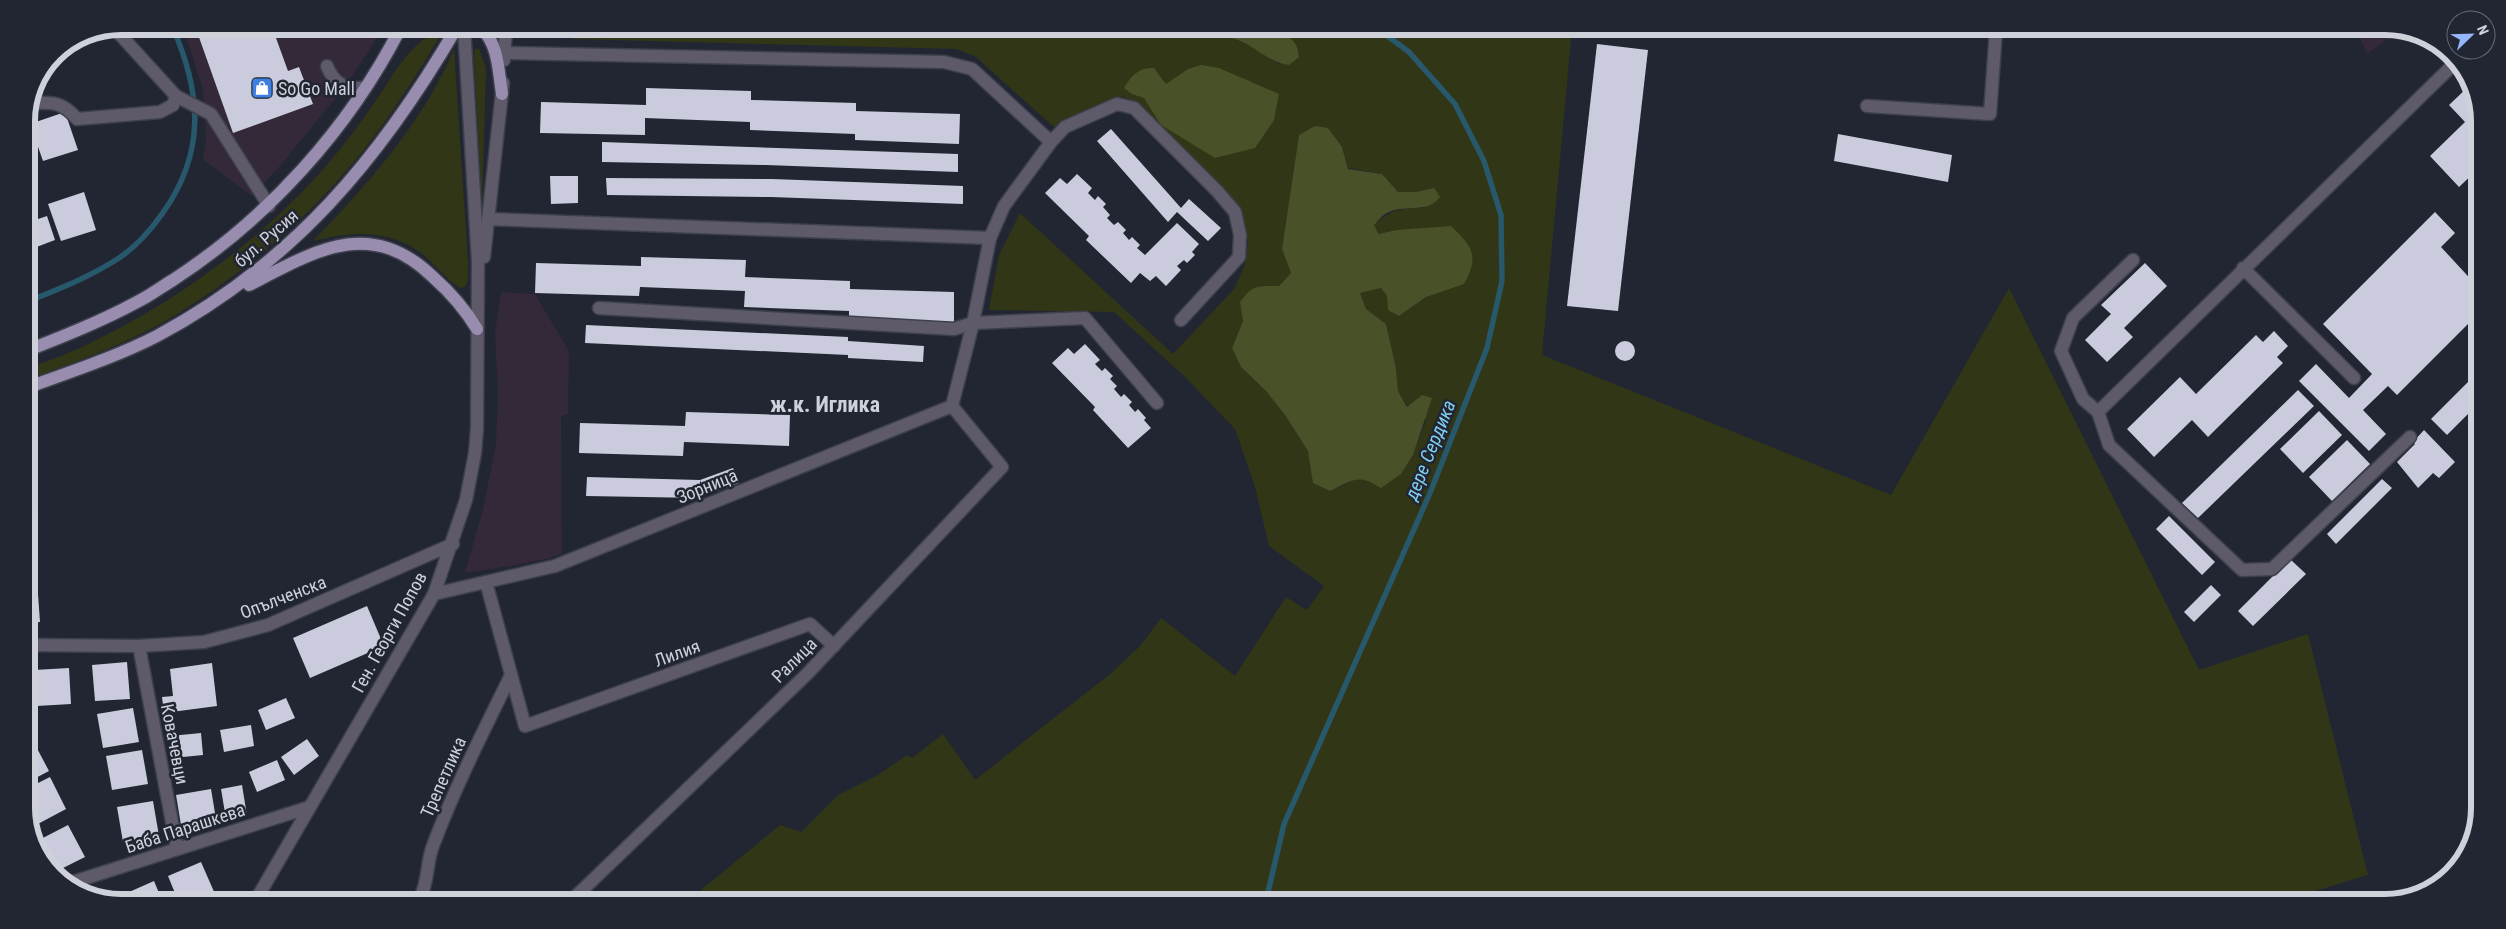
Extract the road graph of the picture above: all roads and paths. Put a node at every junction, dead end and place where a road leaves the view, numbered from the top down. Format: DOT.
graph roads {
  1 [pos="121,35"];
  2 [pos="397,35"];
  3 [pos="452,35"];
  4 [pos="464,35"];
  5 [pos="489,35"];
  6 [pos="505,35"];
  7 [pos="1996,35"];
  8 [pos="504,53"];
  9 [pos="327,66"];
  10 [pos="2451,67"];
  11 [pos="364,88"];
  12 [pos="502,94"];
  13 [pos="180,98"];
  14 [pos="37,103"];
  15 [pos="1867,106"];
  16 [pos="1052,142"];
  17 [pos="269,206"];
  18 [pos="488,219"];
  19 [pos="990,238"];
  20 [pos="2133,260"];
  21 [pos="2244,268"];
  22 [pos="212,304"];
  23 [pos="599,308"];
  24 [pos="1181,320"];
  25 [pos="974,323"];
  26 [pos="477,329"];
  27 [pos="35,347"];
  28 [pos="2354,378"];
  29 [pos="35,385"];
  30 [pos="1157,403"];
  31 [pos="952,406"];
  32 [pos="2098,412"];
  33 [pos="2410,437"];
  34 [pos="452,544"];
  35 [pos="486,582"];
  36 [pos="434,594"];
  37 [pos="35,645"];
  38 [pos="139,646"];
  39 [pos="834,646"];
  40 [pos="511,675"];
  41 [pos="310,807"];
  42 [pos="177,849"];
  43 [pos="76,881"];
  44 [pos="260,894"];
  45 [pos="422,894"];
  46 [pos="577,894"];
  1 -- 13 [label="street"];
  2 -- 11 [label="main road, бул. Русия"];
  3 -- 22 [label="main road, бул. Русия"];
  4 -- 26 [label="street"];
  5 -- 12 [label="main road"];
  6 -- 8 [label="street"];
  7 -- 15 [label="street"];
  8 -- 12 [label="street"];
  8 -- 16 [label="street"];
  9 -- 11 [label="street"];
  10 -- 21 [label="street"];
  11 -- 17 [label="main road, бул. Русия"];
  12 -- 18 [label="street"];
  13 -- 14 [label="street"];
  13 -- 17 [label="street"];
  16 -- 19 [label="street"];
  16 -- 24 [label="street"];
  17 -- 27 [label="main road, бул. Русия"];
  18 -- 19 [label="street"];
  18 -- 26 [label="street"];
  19 -- 25 [label="street"];
  20 -- 32 [label="street"];
  21 -- 28 [label="street"];
  21 -- 32 [label="street"];
  22 -- 26 [label="main road"];
  22 -- 29 [label="main road, бул. Русия"];
  23 -- 25 [label="street"];
  25 -- 30 [label="street"];
  25 -- 31 [label="street"];
  26 -- 34 [label="street, Ген. Георги Попов"];
  31 -- 35 [label="street, Зорница"];
  31 -- 39 [label="street, Ралица"];
  32 -- 33 [label="street"];
  34 -- 36 [label="street, Ген. Георги Попов"];
  34 -- 38 [label="street, Опълченска"];
  35 -- 36 [label="street, Зорница"];
  35 -- 40 [label="street"];
  36 -- 41 [label="street, Ген. Георги Попов"];
  37 -- 38 [label="street, Опълченска"];
  38 -- 42 [label="street, Ковачевци"];
  39 -- 40 [label="street, Лилия"];
  39 -- 46 [label="street, Ралица"];
  40 -- 45 [label="street, Трепетлика"];
  41 -- 42 [label="street, Баба Парашкева"];
  41 -- 44 [label="street, Ген. Георги Попов"];
  42 -- 43 [label="street, Баба Парашкева"];
}
